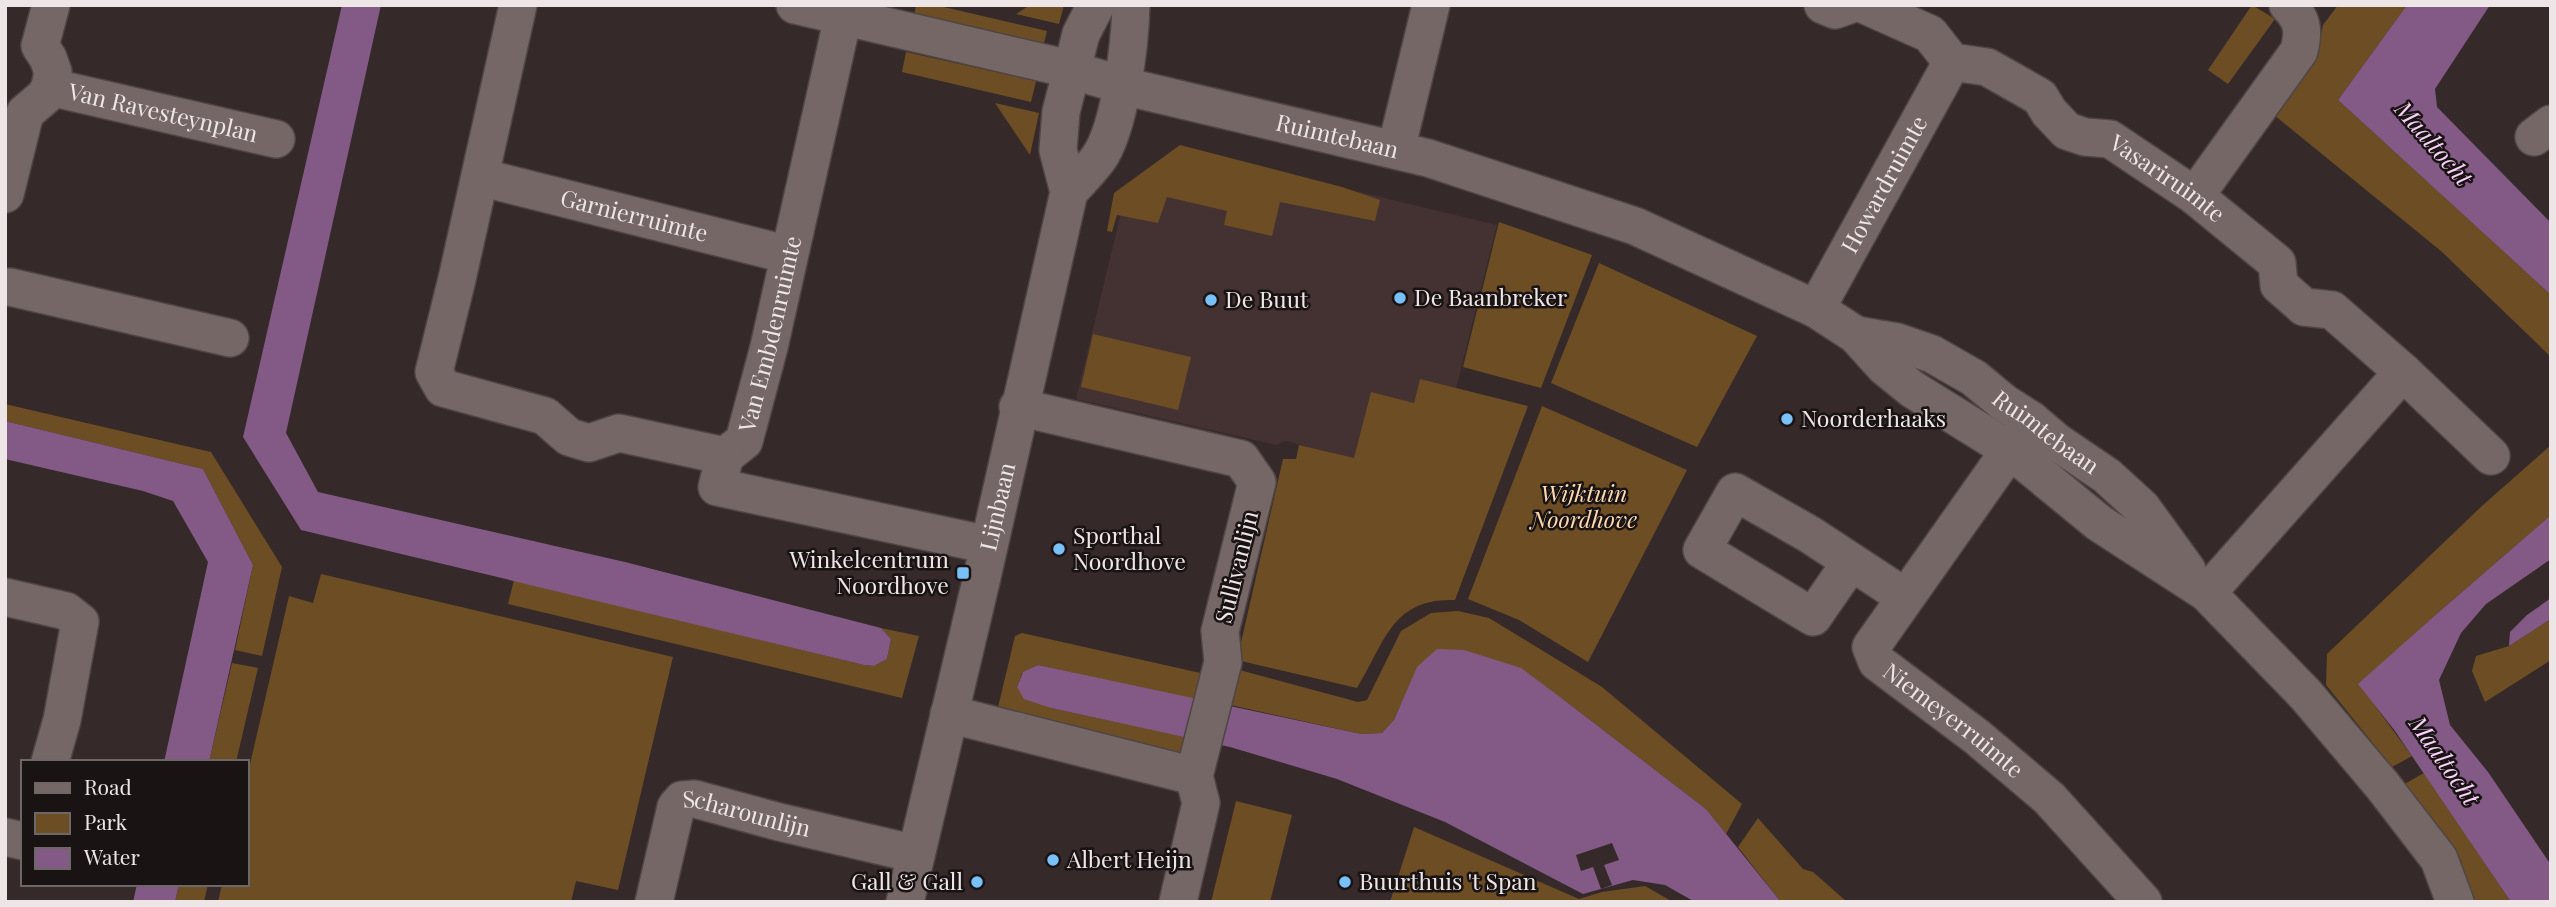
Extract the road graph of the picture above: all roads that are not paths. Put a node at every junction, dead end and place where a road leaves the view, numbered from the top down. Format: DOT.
graph roads {
  1 [pos="51,5"];
  2 [pos="518,5"];
  3 [pos="795,5"];
  4 [pos="1097,5"];
  5 [pos="1131,5"];
  6 [pos="1431,5"];
  7 [pos="1823,5"];
  8 [pos="1849,5"];
  9 [pos="1865,5"];
  10 [pos="2288,5"];
  11 [pos="843,17"];
  12 [pos="1952,62"];
  13 [pos="1071,72"];
  14 [pos="1121,85"];
  15 [pos="50,87"];
  16 [pos="276,139"];
  17 [pos="1396,150"];
  18 [pos="480,177"];
  19 [pos="1069,192"];
  20 [pos="5,194"];
  21 [pos="2195,196"];
  22 [pos="789,255"];
  23 [pos="10,287"];
  24 [pos="1816,309"];
  25 [pos="1856,335"];
  26 [pos="230,338"];
  27 [pos="2403,372"];
  28 [pos="1018,407"];
  29 [pos="2031,420"];
  30 [pos="2010,450"];
  31 [pos="724,456"];
  32 [pos="2491,456"];
  33 [pos="989,545"];
  34 [pos="1851,562"];
  35 [pos="2202,589"];
  36 [pos="5,597"];
  37 [pos="1905,597"];
  38 [pos="949,714"];
  39 [pos="51,760"];
  40 [pos="1194,776"];
  41 [pos="916,854"];
  42 [pos="654,902"];
  43 [pos="905,902"];
  44 [pos="1178,902"];
  45 [pos="2143,902"];
  46 [pos="2455,902"];
  1 -- 15 [label="street, Van Ravesteynplan"];
  2 -- 18 [label="street, Van Embdenruimte"];
  3 -- 11 [label="street, Ruimtebaan"];
  4 -- 13 [label="street, Lijnbaan"];
  5 -- 14 [label="street, Lijnbaan"];
  6 -- 17 [label="street"];
  7 -- 8 [label="street"];
  9 -- 12 [label="street"];
  10 -- 21 [label="street"];
  11 -- 13 [label="street, Ruimtebaan"];
  11 -- 22 [label="street, Van Embdenruimte"];
  12 -- 21 [label="street, Vasariruimte"];
  12 -- 24 [label="street, Howardruimte"];
  13 -- 14 [label="street, Ruimtebaan"];
  13 -- 19 [label="street, Lijnbaan"];
  14 -- 17 [label="street, Ruimtebaan"];
  14 -- 19 [label="street, Lijnbaan"];
  15 -- 16 [label="street, Van Ravesteynplan"];
  15 -- 20 [label="street, Van Ravesteynplan"];
  17 -- 24 [label="street, Ruimtebaan"];
  18 -- 22 [label="street, Garnierruimte"];
  18 -- 31 [label="street, Van Embdenruimte"];
  19 -- 28 [label="street, Lijnbaan"];
  21 -- 27 [label="street, Vasariruimte"];
  22 -- 31 [label="street, Van Embdenruimte"];
  23 -- 26 [label="street"];
  24 -- 25 [label="street, Ruimtebaan"];
  25 -- 29 [label="street, Ruimtebaan"];
  25 -- 30 [label="street, Ruimtebaan"];
  27 -- 32 [label="street, Vasariruimte"];
  27 -- 35 [label="street"];
  28 -- 33 [label="street, Lijnbaan"];
  28 -- 40 [label="street, Sullivanlijn"];
  29 -- 30 [label="street, Niemeyerruimte"];
  29 -- 35 [label="street, Ruimtebaan"];
  30 -- 35 [label="street, Ruimtebaan"];
  30 -- 37 [label="street, Niemeyerruimte"];
  31 -- 33 [label="street"];
  33 -- 38 [label="street, Lijnbaan"];
  34 -- 37 [label="street"];
  35 -- 46 [label="street, Ruimtebaan"];
  36 -- 39 [label="street"];
  37 -- 45 [label="street, Niemeyerruimte"];
  38 -- 40 [label="street"];
  38 -- 41 [label="street, Lijnbaan"];
  40 -- 44 [label="street, Sullivanlijn"];
  41 -- 42 [label="street, Scharounlijn"];
  41 -- 43 [label="street, Lijnbaan"];
}
